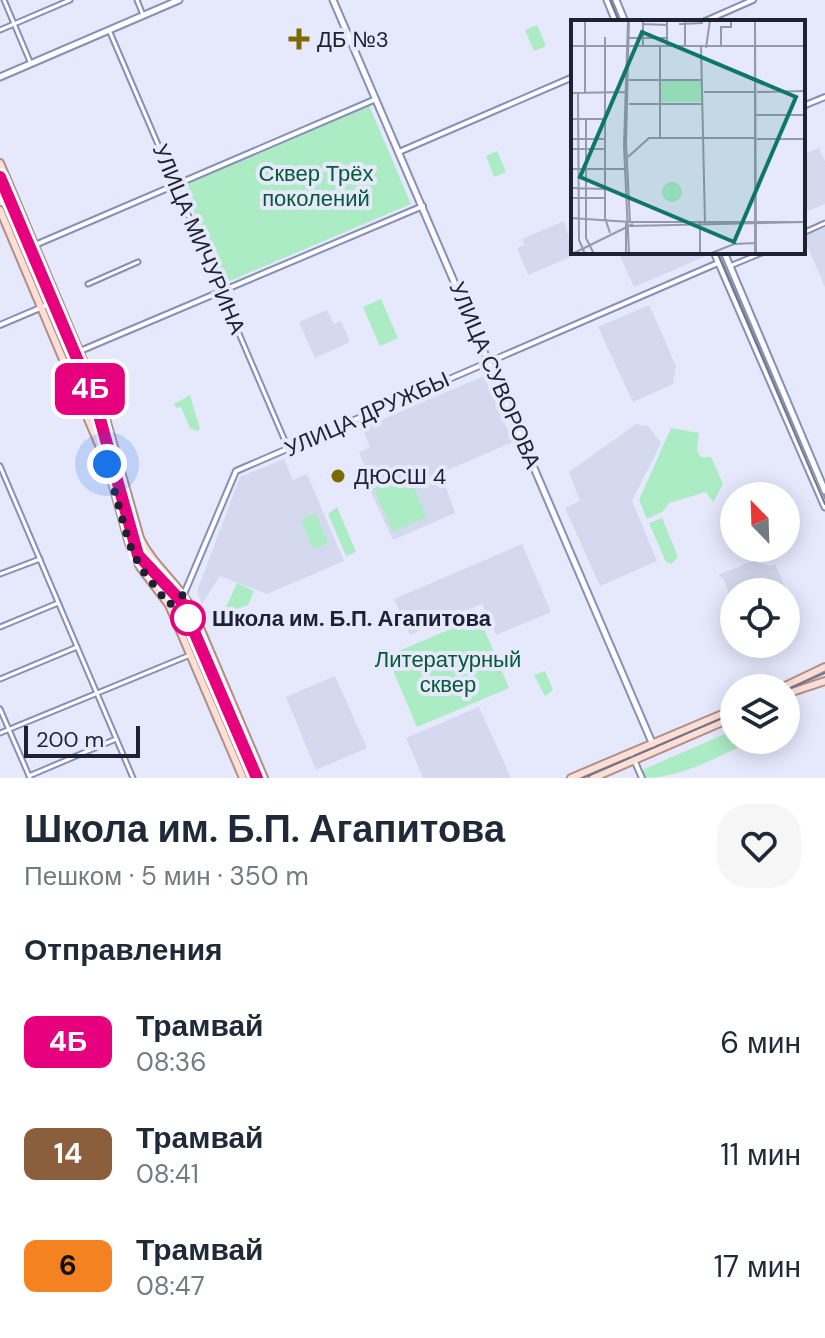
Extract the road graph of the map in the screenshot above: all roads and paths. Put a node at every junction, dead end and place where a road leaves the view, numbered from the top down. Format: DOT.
graph roads {
  1 [pos="4,0"];
  2 [pos="70,0"];
  3 [pos="137,0"];
  4 [pos="179,0"];
  5 [pos="333,0"];
  6 [pos="607,0"];
  7 [pos="616,0"];
  8 [pos="753,0"];
  9 [pos="143,15"];
  10 [pos="615,20"];
  11 [pos="624,20"];
  12 [pos="708,20"];
  13 [pos="14,24"];
  14 [pos="0,30"];
  15 [pos="109,30"];
  16 [pos="31,64"];
  17 [pos="0,77"];
  18 [pos="571,78"];
  19 [pos="825,97"];
  20 [pos="376,99"];
  21 [pos="805,105"];
  22 [pos="399,152"];
  23 [pos="0,163"];
  24 [pos="175,185"];
  25 [pos="423,206"];
  26 [pos="0,210"];
  27 [pos="825,223"];
  28 [pos="805,232"];
  29 [pos="35,245"];
  30 [pos="715,254"];
  31 [pos="725,254"];
  32 [pos="759,254"];
  33 [pos="138,262"];
  34 [pos="728,262"];
  35 [pos="720,266"];
  36 [pos="88,284"];
  37 [pos="221,292"];
  38 [pos="59,300"];
  39 [pos="41,307"];
  40 [pos="0,325"];
  41 [pos="80,351"];
  42 [pos="489,361"];
  43 [pos="288,448"];
  44 [pos="0,467"];
  45 [pos="825,491"];
  46 [pos="825,507"];
  47 [pos="40,559"];
  48 [pos="0,574"];
  49 [pos="184,594"];
  50 [pos="58,603"];
  51 [pos="169,605"];
  52 [pos="0,627"];
  53 [pos="77,647"];
  54 [pos="190,655"];
  55 [pos="825,667"];
  56 [pos="0,679"];
  57 [pos="800,679"];
  58 [pos="825,681"];
  59 [pos="800,689"];
  60 [pos="97,693"];
  61 [pos="0,709"];
  62 [pos="720,716"];
  63 [pos="720,722"];
  64 [pos="9,729"];
  65 [pos="0,733"];
  66 [pos="116,739"];
  67 [pos="654,747"];
  68 [pos="632,757"];
  69 [pos="29,777"];
  70 [pos="133,778"];
  71 [pos="243,778"];
  72 [pos="264,778"];
  73 [pos="571,778"];
  74 [pos="593,778"];
  75 [pos="642,778"];
  1 -- 13 [label="street"];
  2 -- 13 [label="street"];
  3 -- 9 [label="street"];
  4 -- 9 [label="main road"];
  5 -- 20 [label="main road, УЛИЦА СУВОРОВА"];
  6 -- 10 [label="main road"];
  7 -- 11 [label="main road"];
  8 -- 12 [label="street"];
  9 -- 15 [label="main road"];
  13 -- 14 [label="street"];
  13 -- 16 [label="street"];
  15 -- 16 [label="main road"];
  15 -- 24 [label="street, УЛИЦА МИЧУРИНА"];
  16 -- 17 [label="main road"];
  18 -- 22 [label="street"];
  19 -- 21 [label="street"];
  20 -- 22 [label="main road, УЛИЦА СУВОРОВА"];
  20 -- 24 [label="street"];
  22 -- 25 [label="main road, УЛИЦА СУВОРОВА"];
  23 -- 29 [label="main road"];
  24 -- 29 [label="street"];
  24 -- 37 [label="street, УЛИЦА МИЧУРИНА"];
  25 -- 37 [label="street"];
  25 -- 42 [label="main road, УЛИЦА СУВОРОВА"];
  26 -- 39 [label="main road"];
  27 -- 28 [label="street"];
  29 -- 38 [label="main road"];
  30 -- 35 [label="main road"];
  31 -- 34 [label="main road"];
  32 -- 34 [label="street, УЛИЦА ДРУЖБЫ"];
  33 -- 36 [label="street"];
  34 -- 35 [label="main road, УЛИЦА ДРУЖБЫ"];
  34 -- 45 [label="main road"];
  35 -- 42 [label="street, УЛИЦА ДРУЖБЫ"];
  35 -- 46 [label="main road"];
  37 -- 41 [label="street"];
  37 -- 43 [label="street, УЛИЦА МИЧУРИНА"];
  38 -- 39 [label="street"];
  38 -- 41 [label="main road"];
  39 -- 40 [label="street"];
  39 -- 51 [label="main road"];
  41 -- 49 [label="main road"];
  42 -- 43 [label="street, УЛИЦА ДРУЖБЫ"];
  42 -- 67 [label="main road, УЛИЦА СУВОРОВА"];
  43 -- 49 [label="street, УЛИЦА ДРУЖБЫ"];
  44 -- 47 [label="street"];
  47 -- 48 [label="street"];
  47 -- 50 [label="street"];
  49 -- 51 [label="street"];
  49 -- 72 [label="main road"];
  50 -- 52 [label="street"];
  50 -- 53 [label="street"];
  51 -- 54 [label="main road"];
  53 -- 56 [label="street"];
  53 -- 60 [label="street"];
  54 -- 60 [label="street"];
  54 -- 71 [label="main road"];
  55 -- 57 [label="main road"];
  58 -- 59 [label="main road"];
  60 -- 64 [label="street"];
  60 -- 66 [label="street"];
  61 -- 64 [label="street"];
  62 -- 67 [label="main road"];
  63 -- 67 [label="main road"];
  64 -- 65 [label="street"];
  64 -- 69 [label="street"];
  66 -- 69 [label="street"];
  66 -- 70 [label="street"];
  67 -- 68 [label="main road"];
  68 -- 73 [label="main road"];
  68 -- 74 [label="main road"];
  68 -- 75 [label="street"];
}
